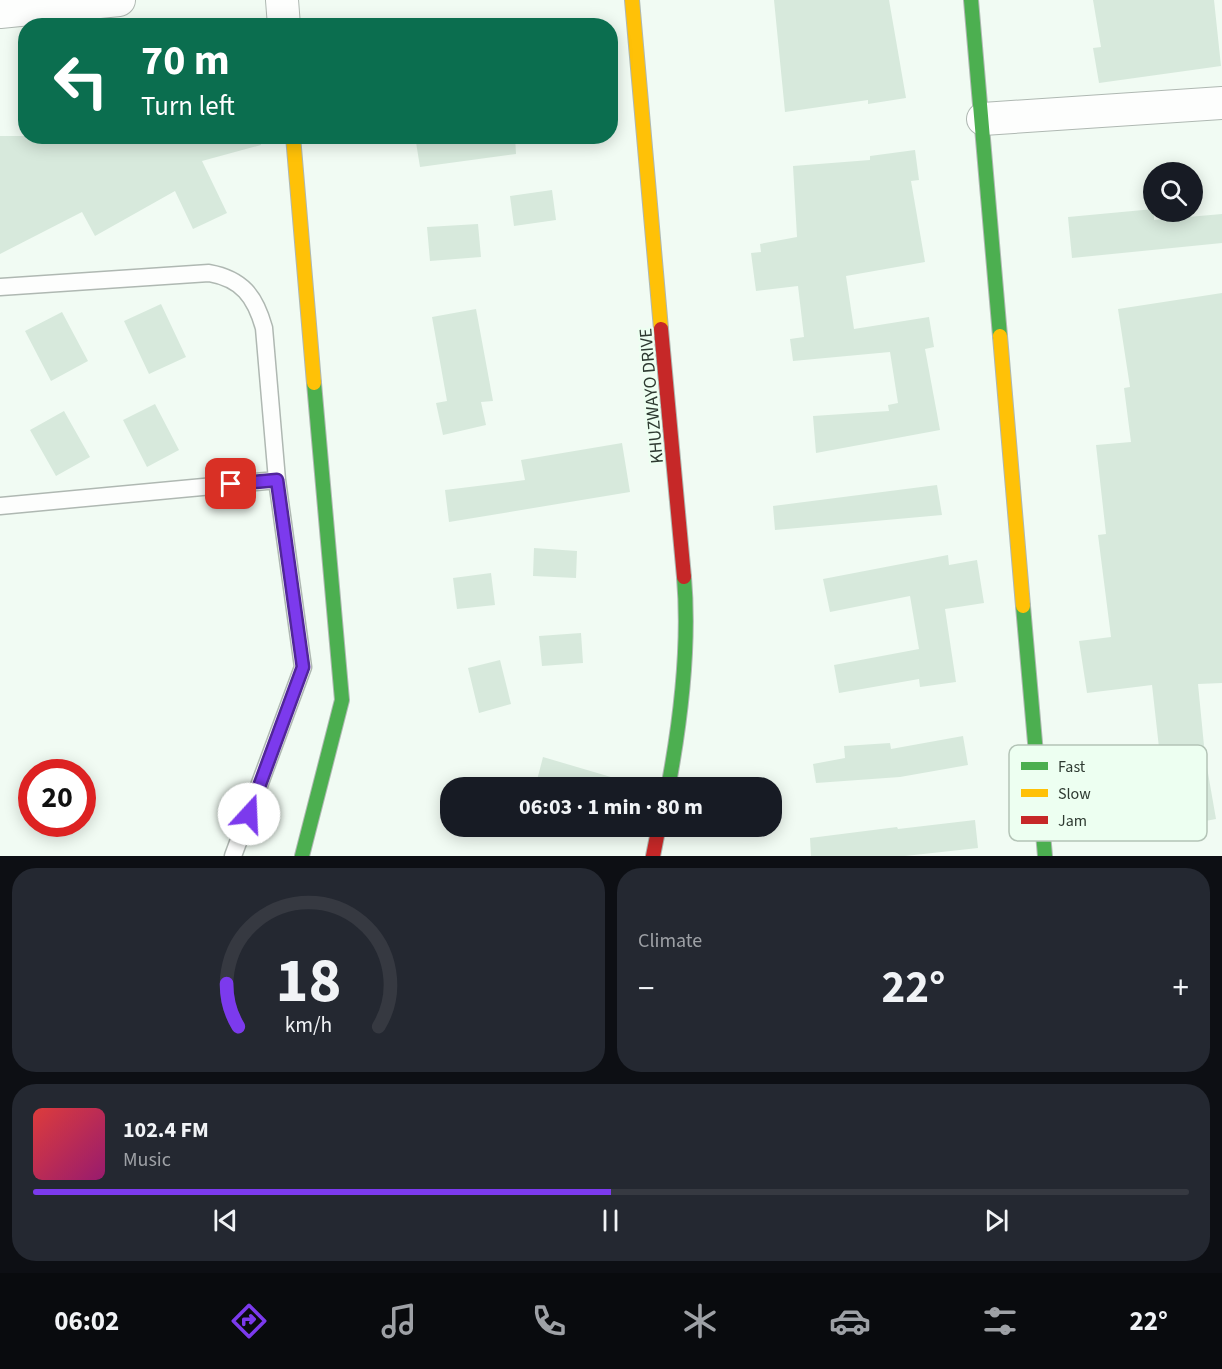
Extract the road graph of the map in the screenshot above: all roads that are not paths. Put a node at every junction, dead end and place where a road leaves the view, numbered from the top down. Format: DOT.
graph roads {
  1 [pos="119,0"];
  2 [pos="282,0"];
  3 [pos="632,0"];
  4 [pos="971,0"];
  5 [pos="0,12"];
  6 [pos="283,18"];
  7 [pos="1222,103"];
  8 [pos="982,119"];
  9 [pos="295,144"];
  10 [pos="0,287"];
  11 [pos="277,480"];
  12 [pos="0,506"];
  13 [pos="1036,745"];
  14 [pos="670,777"];
  15 [pos="657,837"];
  16 [pos="1044,841"];
  17 [pos="234,856"];
  18 [pos="302,856"];
  19 [pos="653,856"];
  20 [pos="1045,856"];
  1 -- 5 [label="street"];
  2 -- 6 [label="street"];
  3 -- 14 [label="street, KHUZWAYO DRIVE"];
  4 -- 8 [label="street"];
  7 -- 8 [label="street"];
  8 -- 13 [label="street"];
  9 -- 18 [label="street"];
  10 -- 11 [label="lane"];
  11 -- 12 [label="lane"];
  11 -- 17 [label="lane"];
  15 -- 19 [label="street"];
  16 -- 20 [label="street"];
}
